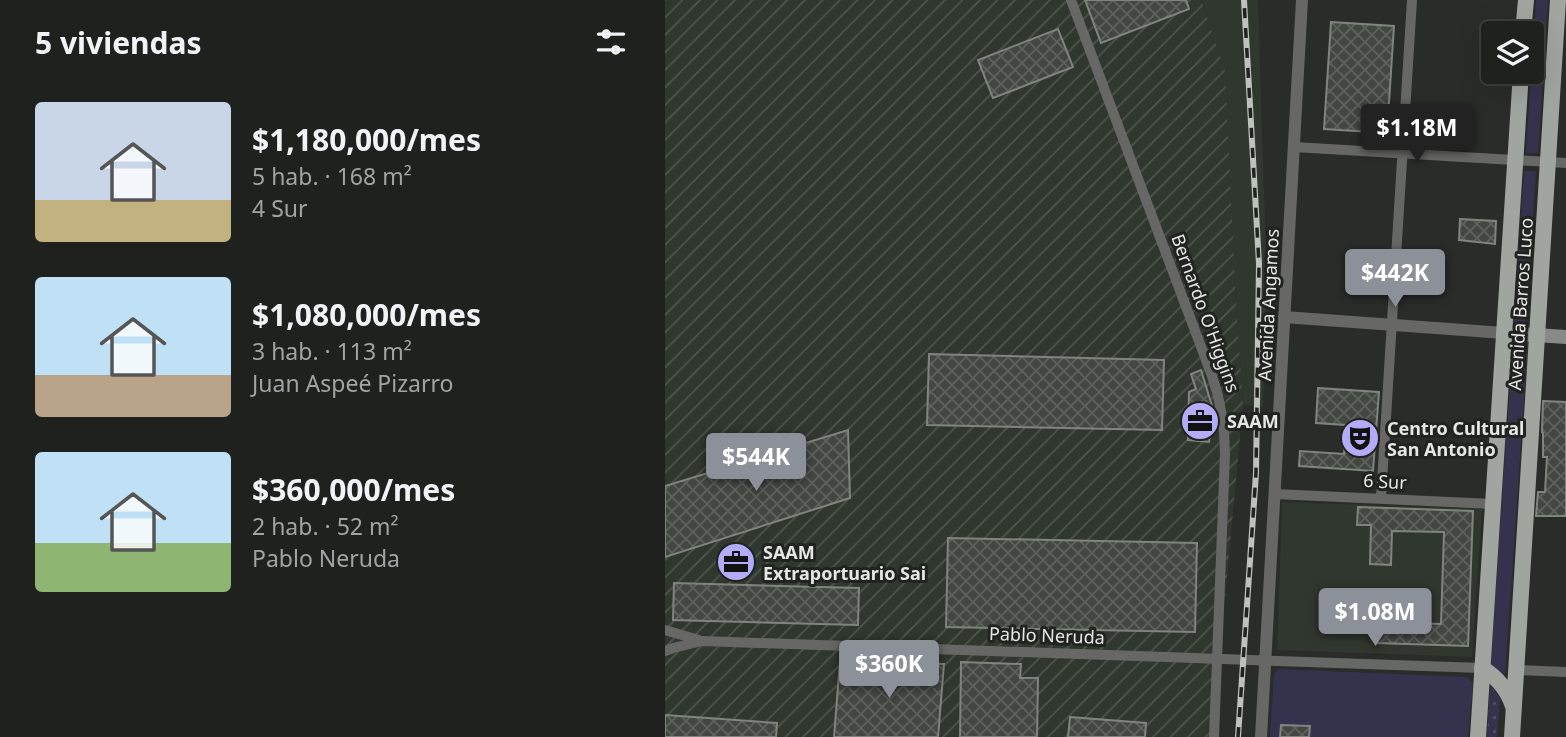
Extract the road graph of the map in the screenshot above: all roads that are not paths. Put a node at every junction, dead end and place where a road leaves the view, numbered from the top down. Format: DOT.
graph roads {
  1 [pos="1071,0"];
  2 [pos="1302,0"];
  3 [pos="1412,0"];
  4 [pos="1525,0"];
  5 [pos="1558,0"];
  6 [pos="1524,21"];
  7 [pos="1520,84"];
  8 [pos="1294,147"];
  9 [pos="1402,153"];
  10 [pos="1515,160"];
  11 [pos="1548,162"];
  12 [pos="1566,163"];
  13 [pos="1285,317"];
  14 [pos="1391,325"];
  15 [pos="1504,333"];
  16 [pos="1537,335"];
  17 [pos="1566,337"];
  18 [pos="1275,494"];
  19 [pos="1381,498"];
  20 [pos="1493,504"];
  21 [pos="665,630"];
  22 [pos="702,641"];
  23 [pos="665,651"];
  24 [pos="1217,659"];
  25 [pos="1266,660"];
  26 [pos="1482,668"];
  27 [pos="1516,670"];
  28 [pos="1566,672"];
  29 [pos="1514,708"];
  30 [pos="1214,737"];
  31 [pos="1261,737"];
  32 [pos="1478,737"];
  33 [pos="1512,737"];
  1 -- 24 [label="street, Bernardo O'Higgins"];
  2 -- 8 [label="street, Avenida Angamos"];
  3 -- 9 [label="street"];
  4 -- 6 [label="main road"];
  5 -- 11 [label="main road, Avenida Barros Luco"];
  7 -- 10 [label="main road, Avenida Barros Luco"];
  8 -- 9 [label="street"];
  8 -- 13 [label="street, Avenida Angamos"];
  9 -- 10 [label="street"];
  9 -- 14 [label="street"];
  10 -- 11 [label="street"];
  10 -- 15 [label="main road, Avenida Barros Luco"];
  11 -- 12 [label="street"];
  11 -- 16 [label="main road, Avenida Barros Luco"];
  13 -- 14 [label="street"];
  13 -- 18 [label="street, Avenida Angamos"];
  14 -- 15 [label="street"];
  14 -- 19 [label="street"];
  15 -- 16 [label="main road"];
  15 -- 20 [label="main road, Avenida Barros Luco"];
  16 -- 17 [label="main road"];
  16 -- 27 [label="main road, Avenida Barros Luco"];
  18 -- 19 [label="street, 6 Sur"];
  18 -- 25 [label="street, Avenida Angamos"];
  19 -- 20 [label="street, 6 Sur"];
  20 -- 26 [label="main road, Avenida Barros Luco"];
  21 -- 22 [label="street, Pablo Neruda"];
  22 -- 23 [label="street, Pablo Neruda"];
  22 -- 24 [label="street, Pablo Neruda"];
  24 -- 25 [label="street, Pablo Neruda"];
  24 -- 30 [label="street, Bernardo O'Higgins"];
  25 -- 26 [label="street, Pablo Neruda"];
  25 -- 31 [label="street, Avenida Angamos"];
  26 -- 29 [label="main road"];
  26 -- 32 [label="main road, Avenida Barros Luco"];
  27 -- 28 [label="street"];
  27 -- 29 [label="main road, Avenida Barros Luco"];
  29 -- 33 [label="main road, Avenida Barros Luco"];
}
